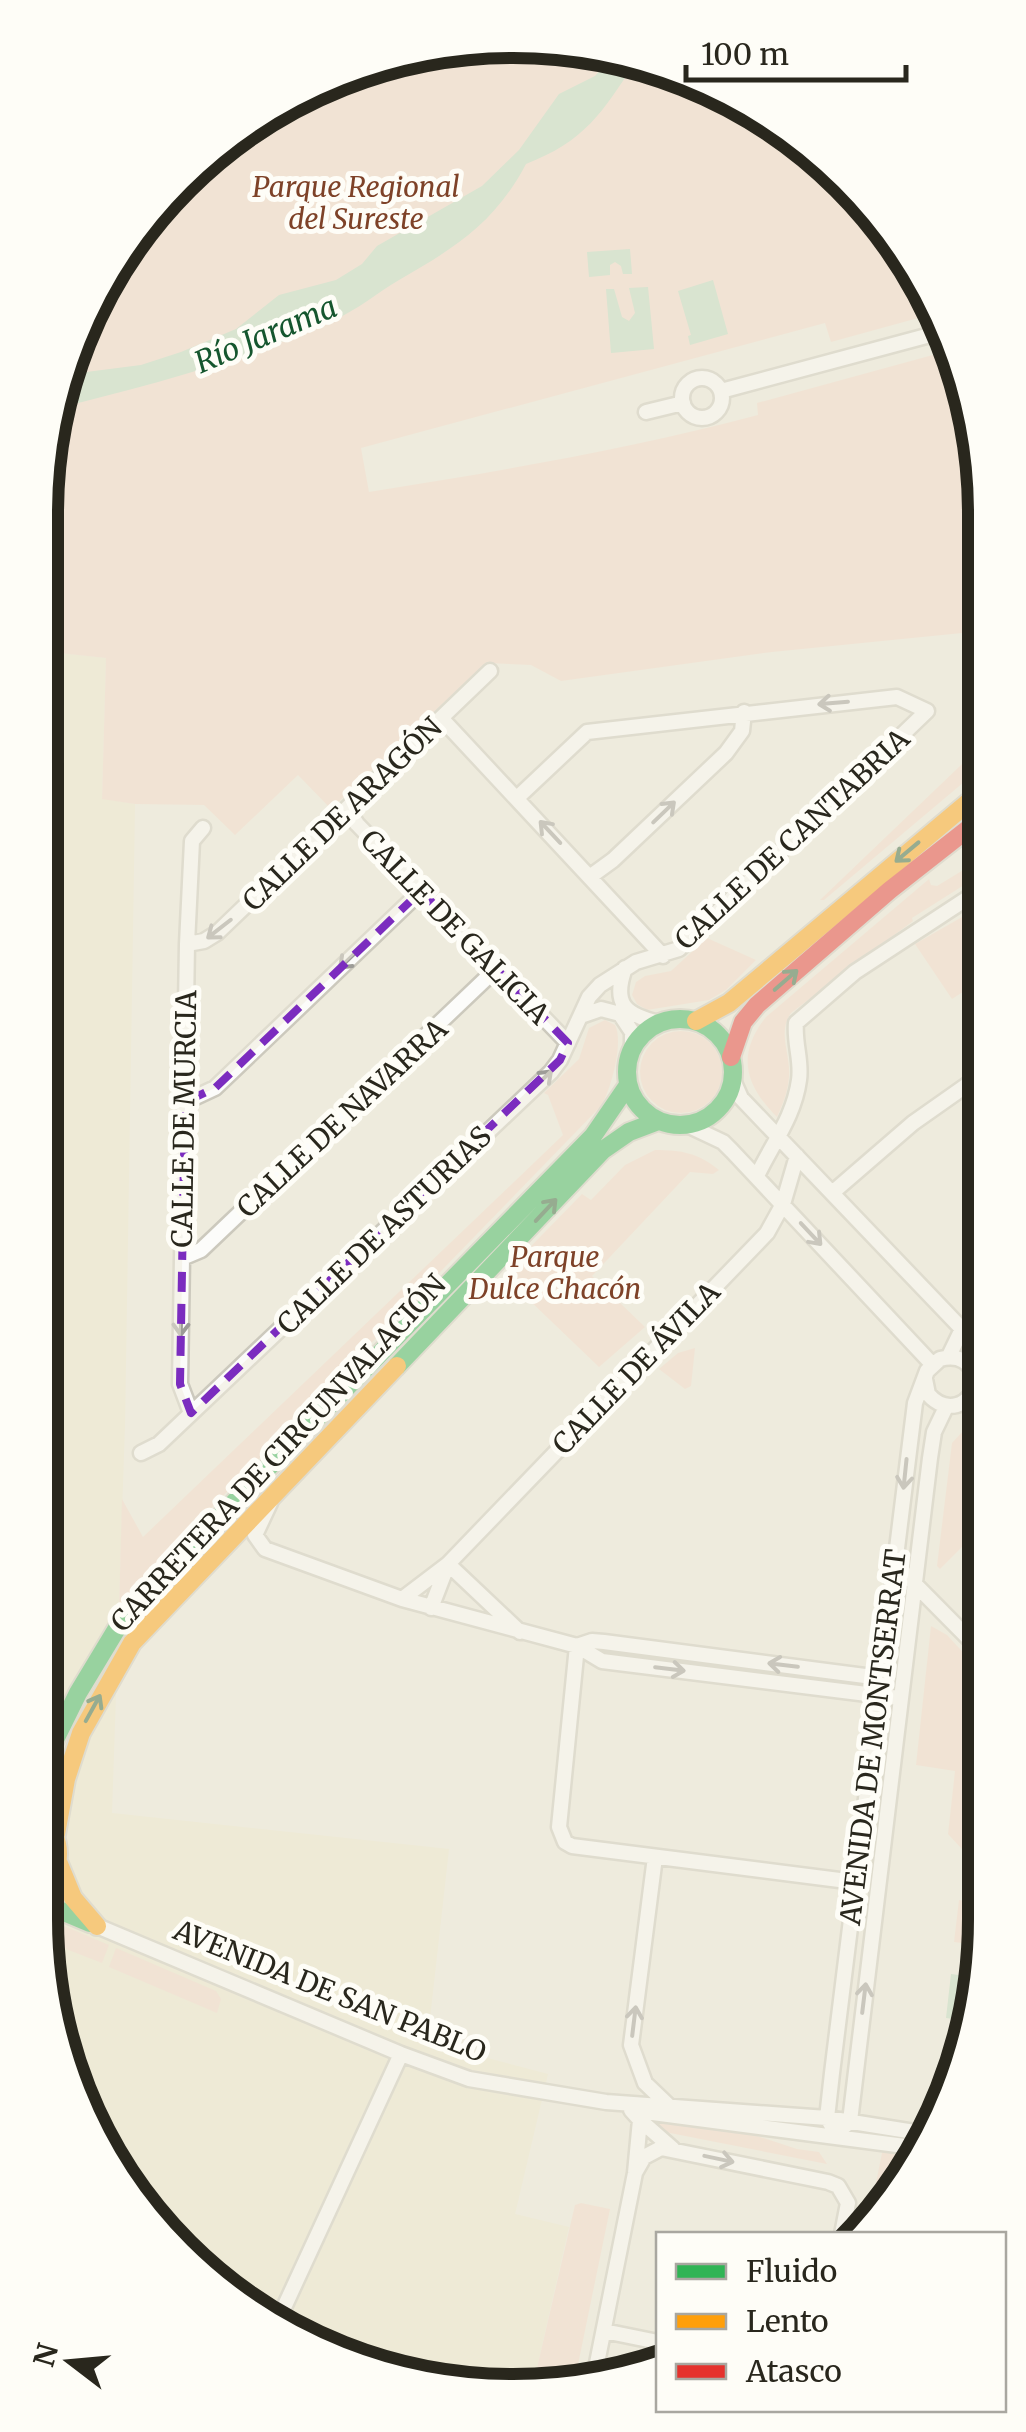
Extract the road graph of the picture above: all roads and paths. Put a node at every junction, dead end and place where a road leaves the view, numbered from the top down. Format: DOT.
graph roads {
  1 [pos="932,335"];
  2 [pos="721,391"];
  3 [pos="683,403"];
  4 [pos="646,412"];
  5 [pos="490,671"];
  6 [pos="744,712"];
  7 [pos="442,719"];
  8 [pos="517,798"];
  9 [pos="968,803"];
  10 [pos="352,806"];
  11 [pos="203,828"];
  12 [pos="968,829"];
  13 [pos="591,876"];
  14 [pos="420,891"];
  15 [pos="968,898"];
  16 [pos="187,944"];
  17 [pos="663,956"];
  18 [pos="626,968"];
  19 [pos="496,970"];
  20 [pos="600,985"];
  21 [pos="580,1016"];
  22 [pos="696,1022"];
  23 [pos="660,1023"];
  24 [pos="568,1043"];
  25 [pos="632,1048"];
  26 [pos="731,1057"];
  27 [pos="732,1080"];
  28 [pos="968,1084"];
  29 [pos="628,1085"];
  30 [pos="185,1102"];
  31 [pos="658,1122"];
  32 [pos="687,1125"];
  33 [pos="780,1139"];
  34 [pos="797,1156"];
  35 [pos="757,1176"];
  36 [pos="832,1193"];
  37 [pos="784,1204"];
  38 [pos="182,1258"];
  39 [pos="968,1324"];
  40 [pos="962,1329"];
  41 [pos="949,1356"];
  42 [pos="968,1363"];
  43 [pos="932,1364"];
  44 [pos="925,1379"];
  45 [pos="968,1401"];
  46 [pos="946,1407"];
  47 [pos="191,1413"];
  48 [pos="141,1454"];
  49 [pos="272,1498"];
  50 [pos="448,1564"];
  51 [pos="895,1564"];
  52 [pos="914,1586"];
  53 [pos="402,1600"];
  54 [pos="431,1608"];
  55 [pos="521,1633"];
  56 [pos="968,1638"];
  57 [pos="577,1646"];
  58 [pos="880,1678"];
  59 [pos="902,1680"];
  60 [pos="878,1696"];
  61 [pos="900,1698"];
  62 [pos="58,1734"];
  63 [pos="58,1814"];
  64 [pos="58,1842"];
  65 [pos="655,1857"];
  66 [pos="59,1864"];
  67 [pos="856,1882"];
  68 [pos="58,1909"];
  69 [pos="98,1926"];
  70 [pos="401,2054"];
  71 [pos="853,2094"];
  72 [pos="830,2098"];
  73 [pos="606,2102"];
  74 [pos="669,2105"];
  75 [pos="636,2115"];
  76 [pos="806,2116"];
  77 [pos="827,2118"];
  78 [pos="850,2121"];
  79 [pos="891,2128"];
  80 [pos="915,2132"];
  81 [pos="836,2135"];
  82 [pos="908,2146"];
  83 [pos="674,2150"];
  84 [pos="635,2174"];
  85 [pos="842,2232"];
  86 [pos="282,2311"];
  87 [pos="604,2331"];
  88 [pos="656,2342"];
  89 [pos="597,2367"];
  1 -- 2 [label="street"];
  2 -- 3 [label="street"];
  2 -- 3 [label="street"];
  3 -- 4 [label="street"];
  5 -- 7 [label="street, CALLE DE ARAGÓN"];
  6 -- 8 [label="street"];
  13 -- 6 [label="street, one-way"];
  17 -- 6 [label="street, CALLE DE CANTABRIA, one-way"];
  7 -- 8 [label="street"];
  7 -- 10 [label="street, CALLE DE ARAGÓN"];
  13 -- 8 [label="street, one-way"];
  9 -- 22 [label="main road, one-way"];
  10 -- 14 [label="street, CALLE DE GALICIA"];
  10 -- 16 [label="street, CALLE DE ARAGÓN, one-way"];
  11 -- 16 [label="street, CALLE DE MURCIA"];
  26 -- 12 [label="main road, one-way"];
  13 -- 17 [label="street"];
  14 -- 19 [label="street, CALLE DE GALICIA"];
  14 -- 30 [label="street, one-way"];
  15 -- 33 [label="street"];
  16 -- 30 [label="street, CALLE DE MURCIA"];
  17 -- 18 [label="street, CALLE DE CANTABRIA"];
  18 -- 20 [label="street, CALLE DE CANTABRIA"];
  18 -- 23 [label="street"];
  19 -- 24 [label="street, CALLE DE GALICIA"];
  19 -- 38 [label="street, CALLE DE NAVARRA"];
  20 -- 21 [label="street, CALLE DE ASTURIAS"];
  21 -- 24 [label="street, CALLE DE ASTURIAS"];
  21 -- 25 [label="street"];
  22 -- 23 [label="main road"];
  22 -- 26 [label="main road"];
  23 -- 25 [label="main road"];
  47 -- 24 [label="street, CALLE DE ASTURIAS, one-way"];
  25 -- 29 [label="main road"];
  26 -- 27 [label="main road"];
  27 -- 32 [label="main road"];
  27 -- 33 [label="street"];
  28 -- 36 [label="street"];
  29 -- 31 [label="main road"];
  29 -- 62 [label="main road, CARRETERA DE CIRCUNVALACIÓN"];
  30 -- 38 [label="street, CALLE DE MURCIA"];
  31 -- 32 [label="main road"];
  49 -- 31 [label="main road, CARRETERA DE CIRCUNVALACIÓN, one-way"];
  32 -- 35 [label="street"];
  33 -- 34 [label="street"];
  33 -- 35 [label="street"];
  34 -- 36 [label="street"];
  34 -- 37 [label="street, CALLE DE ÁVILA"];
  35 -- 37 [label="street"];
  36 -- 40 [label="street"];
  37 -- 43 [label="street, one-way"];
  37 -- 50 [label="street, CALLE DE ÁVILA"];
  38 -- 47 [label="street, CALLE DE MURCIA, one-way"];
  39 -- 40 [label="street"];
  40 -- 41 [label="street"];
  41 -- 42 [label="street"];
  41 -- 43 [label="street"];
  43 -- 44 [label="street"];
  44 -- 46 [label="street"];
  44 -- 51 [label="street, AVENIDA DE MONTSERRAT, one-way"];
  45 -- 46 [label="street"];
  46 -- 52 [label="street, AVENIDA DE MONTSERRAT"];
  47 -- 48 [label="street, CALLE DE ASTURIAS"];
  49 -- 53 [label="street"];
  63 -- 49 [label="main road, CARRETERA DE CIRCUNVALACIÓN, one-way"];
  50 -- 53 [label="street, CALLE DE ÁVILA"];
  50 -- 54 [label="street, CALLE DE ÁVILA"];
  50 -- 55 [label="street"];
  51 -- 52 [label="street"];
  51 -- 58 [label="street, AVENIDA DE MONTSERRAT"];
  52 -- 56 [label="street"];
  52 -- 59 [label="street, AVENIDA DE MONTSERRAT"];
  53 -- 54 [label="street"];
  54 -- 55 [label="street"];
  55 -- 57 [label="street"];
  58 -- 57 [label="street, one-way"];
  57 -- 60 [label="street, one-way"];
  57 -- 65 [label="street"];
  58 -- 59 [label="street"];
  58 -- 60 [label="street, AVENIDA DE MONTSERRAT"];
  59 -- 61 [label="street, AVENIDA DE MONTSERRAT"];
  60 -- 61 [label="street"];
  60 -- 67 [label="street, AVENIDA DE MONTSERRAT"];
  71 -- 61 [label="street, AVENIDA DE MONTSERRAT, one-way"];
  64 -- 66 [label="main road, CARRETERA DE CIRCUNVALACIÓN"];
  65 -- 67 [label="street"];
  74 -- 65 [label="street, one-way"];
  66 -- 69 [label="main road, AVENIDA DE SAN PABLO"];
  67 -- 72 [label="street, AVENIDA DE MONTSERRAT"];
  68 -- 69 [label="main road, AVENIDA DE SAN PABLO"];
  69 -- 70 [label="street, AVENIDA DE SAN PABLO"];
  70 -- 73 [label="street, AVENIDA DE SAN PABLO"];
  70 -- 86 [label="street"];
  71 -- 78 [label="street, AVENIDA DE MONTSERRAT"];
  71 -- 79 [label="street"];
  72 -- 76 [label="street"];
  72 -- 77 [label="street, AVENIDA DE MONTSERRAT"];
  73 -- 74 [label="street"];
  73 -- 75 [label="street"];
  74 -- 76 [label="street"];
  75 -- 81 [label="street"];
  75 -- 83 [label="street"];
  75 -- 84 [label="street"];
  76 -- 77 [label="street"];
  77 -- 78 [label="street"];
  77 -- 81 [label="street"];
  78 -- 79 [label="street"];
  78 -- 81 [label="street"];
  79 -- 80 [label="street"];
  81 -- 82 [label="street"];
  83 -- 84 [label="street"];
  83 -- 85 [label="street, one-way"];
  84 -- 87 [label="street"];
  87 -- 88 [label="street"];
  87 -- 89 [label="street"];
}
